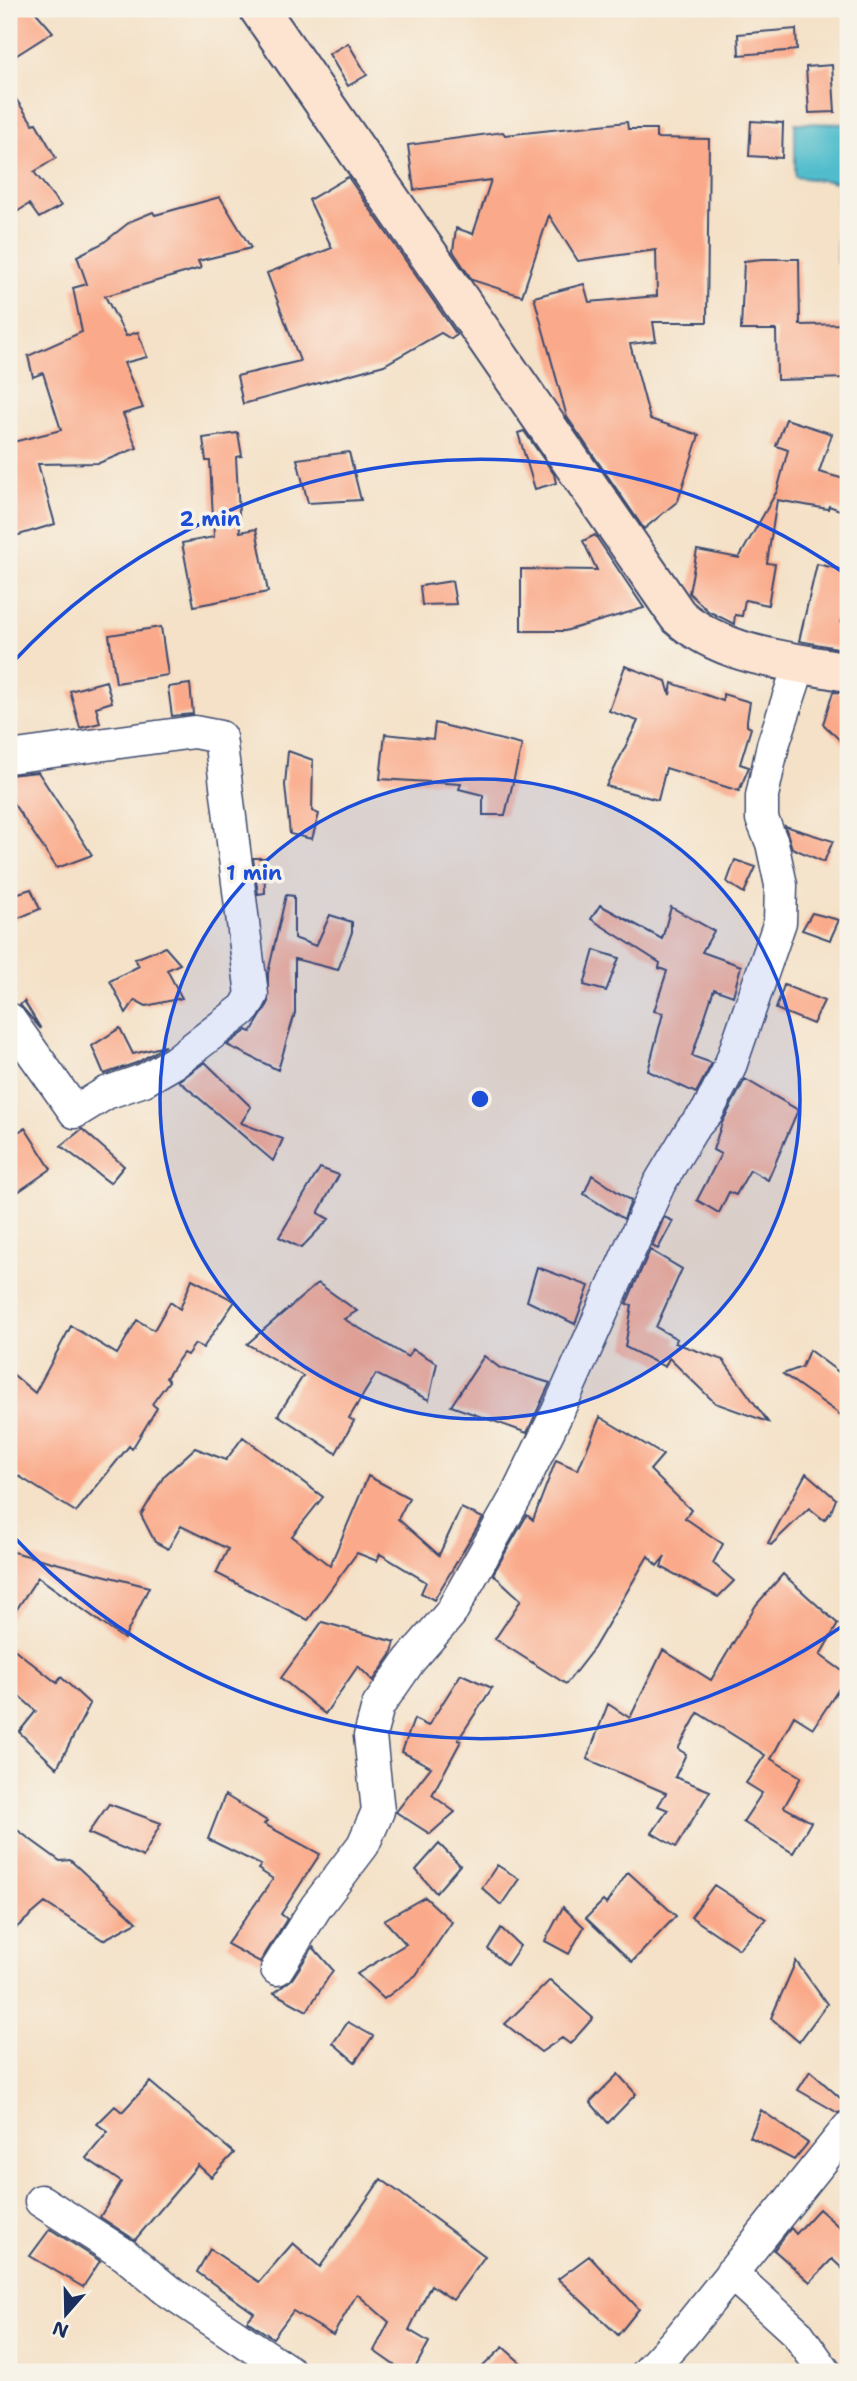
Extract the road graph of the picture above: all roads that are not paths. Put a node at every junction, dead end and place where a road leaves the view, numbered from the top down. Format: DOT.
graph roads {
  1 [pos="259,9"];
  2 [pos="800,663"];
  3 [pos="848,672"];
  4 [pos="9,757"];
  5 [pos="9,1019"];
  6 [pos="276,1969"];
  7 [pos="848,2128"];
  8 [pos="41,2201"];
  9 [pos="730,2273"];
  10 [pos="290,2372"];
  11 [pos="648,2372"];
  12 [pos="825,2372"];
  1 -- 2 [label="street"];
  2 -- 3 [label="street"];
  2 -- 6 [label="street"];
  4 -- 5 [label="street"];
  7 -- 9 [label="street"];
  8 -- 10 [label="street"];
  9 -- 11 [label="street"];
  9 -- 12 [label="street"];
}
